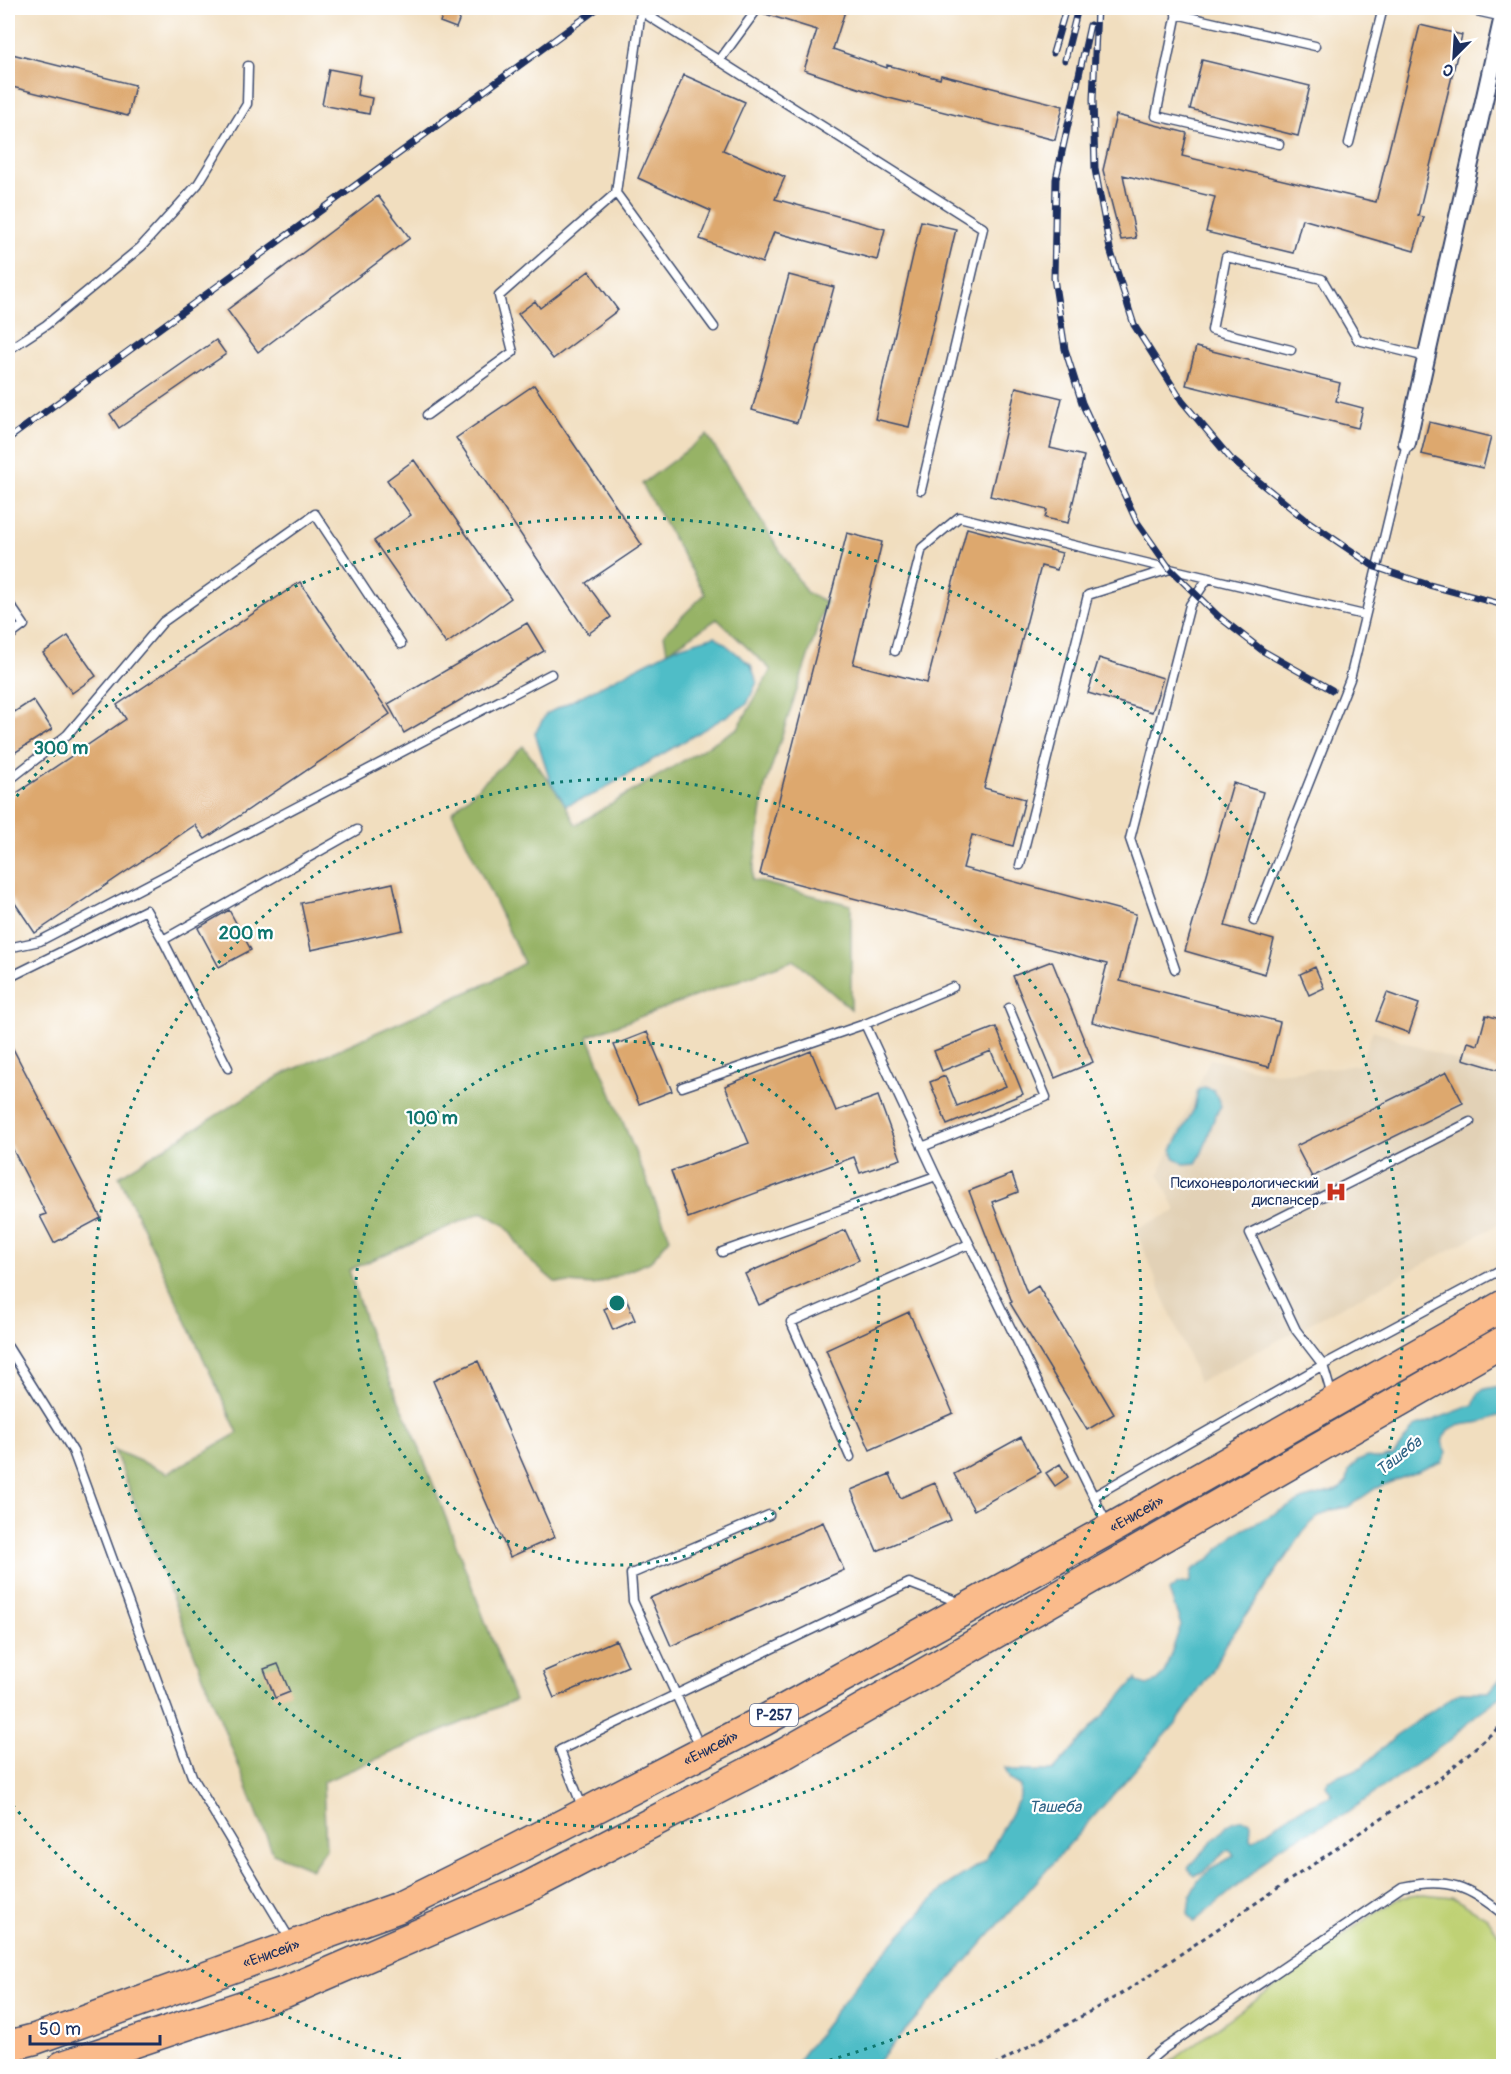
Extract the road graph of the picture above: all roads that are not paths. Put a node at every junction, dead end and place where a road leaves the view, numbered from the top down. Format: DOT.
graph roads {
  1 [pos="758,8"];
  2 [pos="1383,8"];
  3 [pos="1463,8"];
  4 [pos="638,9"];
  5 [pos="1177,11"];
  6 [pos="1503,14"];
  7 [pos="1315,46"];
  8 [pos="1499,53"];
  9 [pos="719,61"];
  10 [pos="248,66"];
  11 [pos="1349,142"];
  12 [pos="1280,144"];
  13 [pos="616,193"];
  14 [pos="714,327"];
  15 [pos="8,350"];
  16 [pos="1291,350"];
  17 [pos="1426,357"];
  18 [pos="427,415"];
  19 [pos="1407,444"];
  20 [pos="921,490"];
  21 [pos="1170,569"];
  22 [pos="1208,578"];
  23 [pos="8,602"];
  24 [pos="1364,615"];
  25 [pos="8,637"];
  26 [pos="401,644"];
  27 [pos="895,651"];
  28 [pos="551,674"];
  29 [pos="8,781"];
  30 [pos="357,830"];
  31 [pos="1020,865"];
  32 [pos="1254,921"];
  33 [pos="163,940"];
  34 [pos="8,948"];
  35 [pos="1174,969"];
  36 [pos="8,978"];
  37 [pos="953,987"];
  38 [pos="1009,1008"];
  39 [pos="865,1023"];
  40 [pos="228,1068"];
  41 [pos="682,1087"];
  42 [pos="1470,1122"];
  43 [pos="922,1147"];
  44 [pos="936,1176"];
  45 [pos="969,1244"];
  46 [pos="722,1252"];
  47 [pos="1503,1268"];
  48 [pos="1503,1305"];
  49 [pos="1503,1341"];
  50 [pos="8,1347"];
  51 [pos="1323,1365"];
  52 [pos="1333,1402"];
  53 [pos="850,1457"];
  54 [pos="1094,1496"];
  55 [pos="769,1515"];
  56 [pos="1110,1529"];
  57 [pos="970,1607"];
  58 [pos="676,1695"];
  59 [pos="702,1752"];
  60 [pos="584,1813"];
  61 [pos="1503,1915"];
  62 [pos="294,1946"];
  63 [pos="8,2046"];
  64 [pos="63,2067"];
  65 [pos="1143,2067"];
  1 -- 9 [label="lane"];
  2 -- 11 [label="lane"];
  3 -- 6 [label="lane"];
  4 -- 9 [label="lane"];
  4 -- 13 [label="lane"];
  5 -- 7 [label="lane"];
  5 -- 12 [label="lane"];
  6 -- 8 [label="street"];
  8 -- 17 [label="street"];
  9 -- 20 [label="lane"];
  10 -- 15 [label="lane"];
  13 -- 14 [label="lane"];
  13 -- 18 [label="lane"];
  16 -- 17 [label="lane"];
  17 -- 19 [label="street"];
  19 -- 24 [label="lane"];
  21 -- 22 [label="lane"];
  21 -- 27 [label="lane"];
  21 -- 31 [label="lane"];
  22 -- 24 [label="lane"];
  22 -- 35 [label="lane"];
  23 -- 25 [label="lane"];
  24 -- 32 [label="lane"];
  26 -- 29 [label="lane"];
  28 -- 34 [label="lane"];
  30 -- 33 [label="lane"];
  33 -- 36 [label="lane"];
  33 -- 40 [label="lane"];
  37 -- 39 [label="lane"];
  38 -- 43 [label="lane"];
  39 -- 41 [label="lane"];
  39 -- 43 [label="lane"];
  42 -- 51 [label="lane"];
  43 -- 44 [label="lane"];
  44 -- 45 [label="lane"];
  44 -- 46 [label="lane"];
  45 -- 53 [label="lane"];
  45 -- 54 [label="lane"];
  47 -- 51 [label="lane"];
  48 -- 52 [label="highway, «Енисей» / Р-257"];
  49 -- 64 [label="highway, Р-257"];
  50 -- 62 [label="lane"];
  51 -- 52 [label="lane"];
  51 -- 54 [label="lane"];
  52 -- 56 [label="highway, «Енисей» / Р-257"];
  54 -- 56 [label="lane"];
  55 -- 58 [label="lane"];
  56 -- 57 [label="highway, «Енисей» / Р-257"];
  57 -- 58 [label="lane"];
  57 -- 59 [label="highway, «Енисей» / Р-257"];
  58 -- 59 [label="lane"];
  58 -- 60 [label="lane"];
  59 -- 60 [label="highway, «Енисей» / Р-257"];
  60 -- 62 [label="highway, «Енисей» / Р-257"];
  61 -- 65 [label="lane"];
  62 -- 63 [label="highway, «Енисей» / Р-257"];
}
